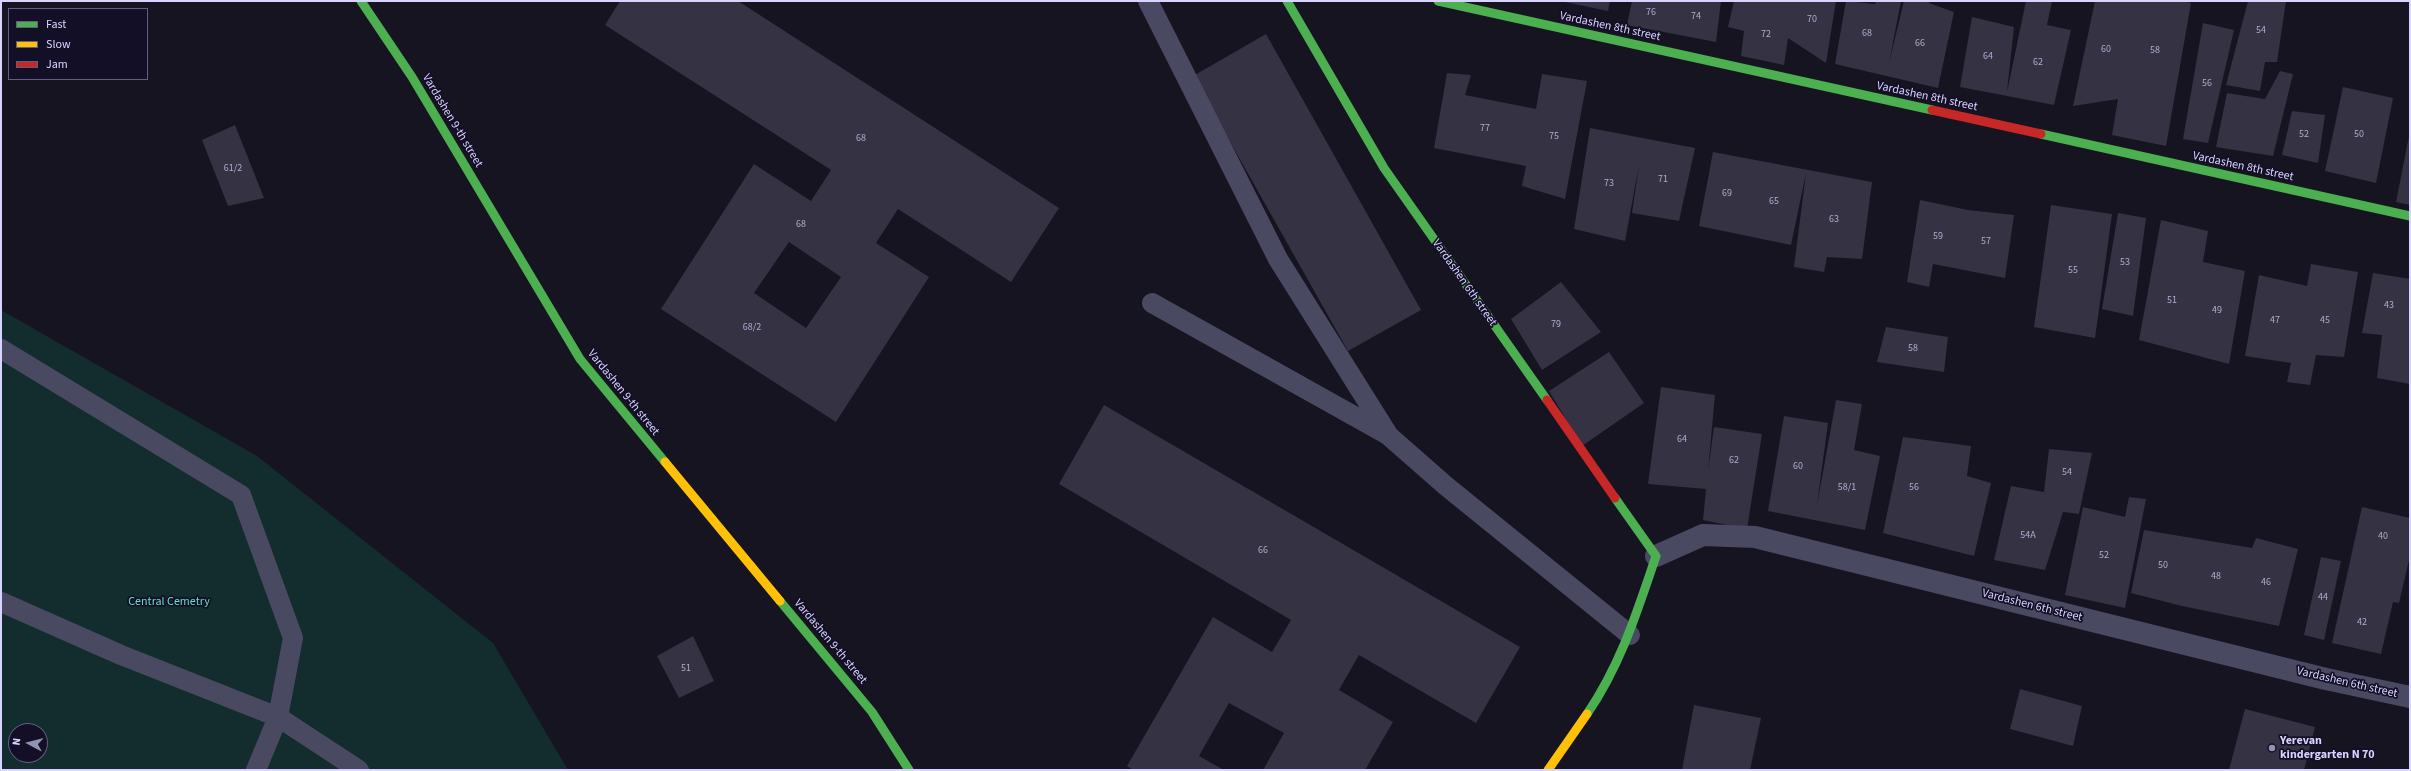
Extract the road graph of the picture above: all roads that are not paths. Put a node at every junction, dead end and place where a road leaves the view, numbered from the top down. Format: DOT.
graph roads {
  1 [pos="361,1"];
  2 [pos="1148,1"];
  3 [pos="1287,1"];
  4 [pos="1438,1"];
  5 [pos="2410,216"];
  6 [pos="1152,303"];
  7 [pos="1,349"];
  8 [pos="1389,436"];
  9 [pos="1656,556"];
  10 [pos="1,602"];
  11 [pos="1630,635"];
  12 [pos="2410,697"];
  13 [pos="278,717"];
  14 [pos="256,770"];
  15 [pos="359,770"];
  16 [pos="909,770"];
  17 [pos="1548,770"];
  1 -- 16 [label="street, Vardashen 9-th street"];
  2 -- 8 [label="lane"];
  3 -- 9 [label="street, Vardashen 6th street"];
  4 -- 5 [label="street, Vardashen 8th street"];
  6 -- 8 [label="lane"];
  7 -- 13 [label="lane"];
  8 -- 11 [label="lane"];
  9 -- 11 [label="street"];
  9 -- 12 [label="street, Vardashen 6th street"];
  10 -- 13 [label="lane"];
  11 -- 17 [label="street"];
  13 -- 14 [label="lane"];
  13 -- 15 [label="lane"];
}
